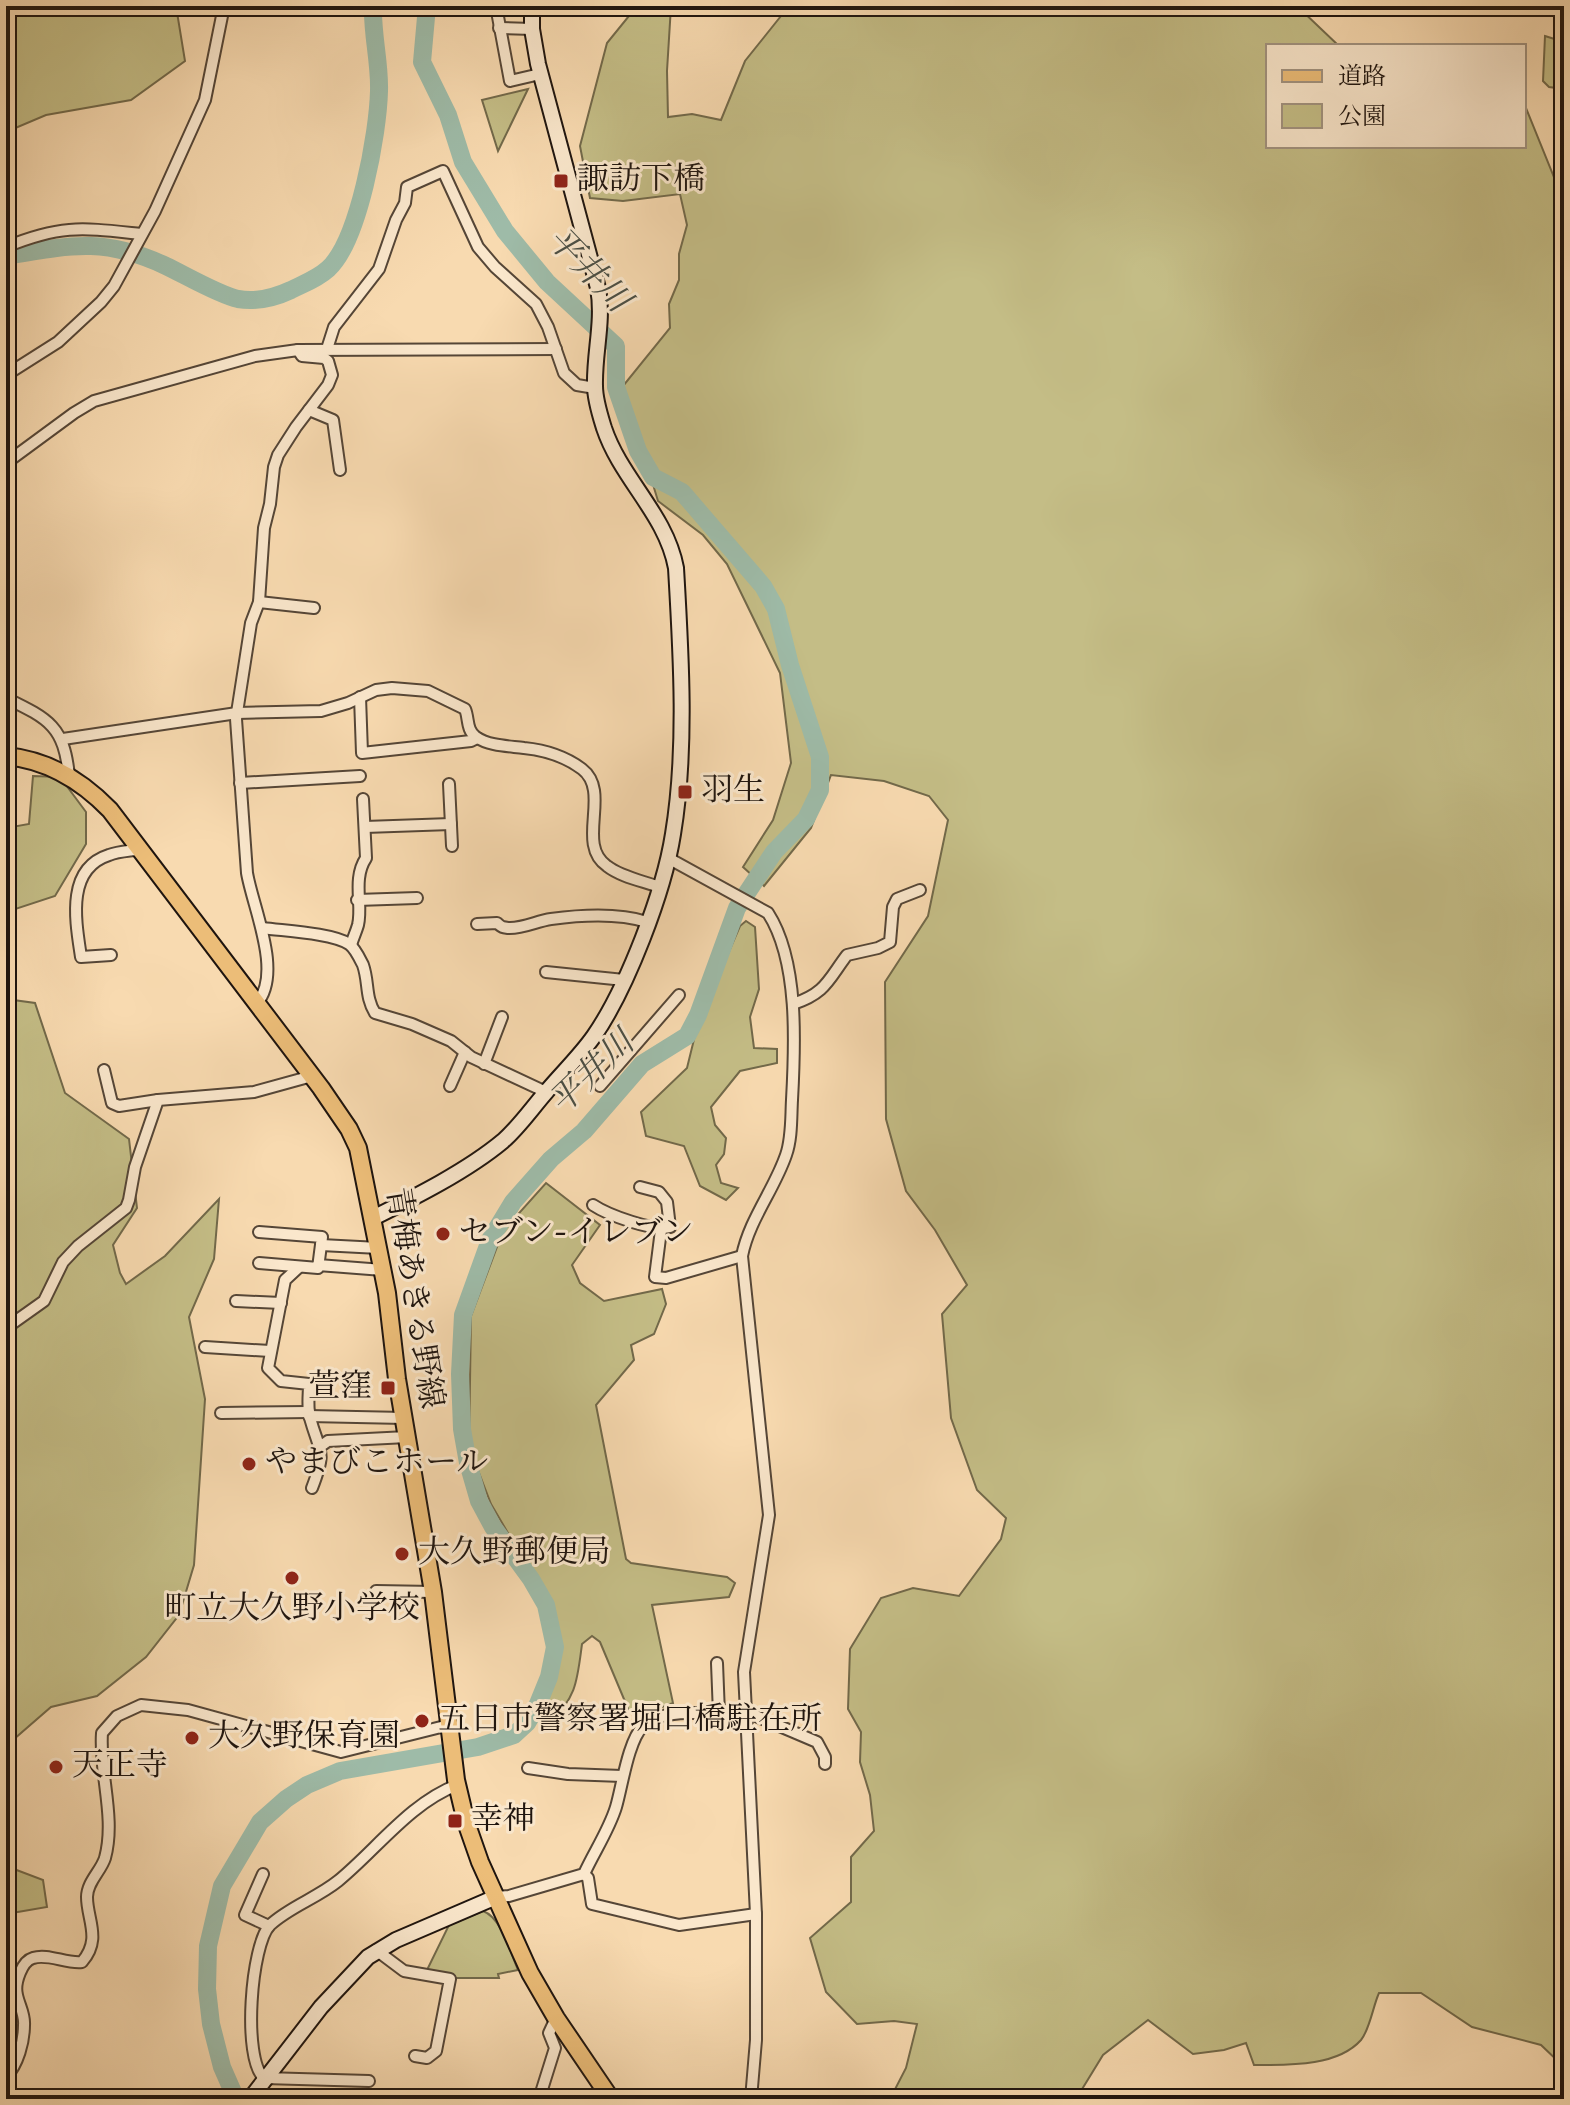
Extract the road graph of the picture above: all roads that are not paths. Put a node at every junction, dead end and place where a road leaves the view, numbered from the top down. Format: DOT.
graph roads {
  1 [pos="224,6"];
  2 [pos="496,6"];
  3 [pos="532,6"];
  4 [pos="499,28"];
  5 [pos="532,29"];
  6 [pos="540,74"];
  7 [pos="140,237"];
  8 [pos="6,247"];
  9 [pos="327,349"];
  10 [pos="556,349"];
  11 [pos="298,350"];
  12 [pos="6,375"];
  13 [pos="595,381"];
  14 [pos="309,410"];
  15 [pos="6,463"];
  16 [pos="340,470"];
  17 [pos="259,602"];
  18 [pos="314,608"];
  19 [pos="360,697"];
  20 [pos="6,698"];
  21 [pos="237,713"];
  22 [pos="477,738"];
  23 [pos="63,739"];
  24 [pos="6,756"];
  25 [pos="69,776"];
  26 [pos="360,776"];
  27 [pos="240,783"];
  28 [pos="449,784"];
  29 [pos="363,799"];
  30 [pos="451,824"];
  31 [pos="365,827"];
  32 [pos="452,846"];
  33 [pos="141,849"];
  34 [pos="668,858"];
  35 [pos="659,887"];
  36 [pos="920,890"];
  37 [pos="417,898"];
  38 [pos="357,900"];
  39 [pos="647,922"];
  40 [pos="477,924"];
  41 [pos="263,928"];
  42 [pos="351,945"];
  43 [pos="111,955"];
  44 [pos="546,972"];
  45 [pos="624,980"];
  46 [pos="679,995"];
  47 [pos="257,1003"];
  48 [pos="793,1004"];
  49 [pos="502,1017"];
  50 [pos="465,1052"];
  51 [pos="484,1064"];
  52 [pos="104,1070"];
  53 [pos="312,1076"];
  54 [pos="450,1086"];
  55 [pos="600,1086"];
  56 [pos="546,1092"];
  57 [pos="158,1100"];
  58 [pos="640,1187"];
  59 [pos="593,1205"];
  60 [pos="373,1218"];
  61 [pos="661,1230"];
  62 [pos="259,1232"];
  63 [pos="321,1245"];
  64 [pos="379,1248"];
  65 [pos="742,1256"];
  66 [pos="259,1263"];
  67 [pos="318,1265"];
  68 [pos="299,1267"];
  69 [pos="383,1270"];
  70 [pos="236,1301"];
  71 [pos="281,1303"];
  72 [pos="6,1328"];
  73 [pos="205,1347"];
  74 [pos="270,1351"];
  75 [pos="221,1413"];
  76 [pos="309,1414"];
  77 [pos="404,1418"];
  78 [pos="407,1437"];
  79 [pos="321,1446"];
  80 [pos="312,1488"];
  81 [pos="376,1591"];
  82 [pos="433,1592"];
  83 [pos="717,1663"];
  84 [pos="719,1714"];
  85 [pos="744,1714"];
  86 [pos="449,1728"];
  87 [pos="825,1764"];
  88 [pos="528,1768"];
  89 [pos="622,1776"];
  90 [pos="456,1782"];
  91 [pos="263,1874"];
  92 [pos="584,1874"];
  93 [pos="496,1897"];
  94 [pos="756,1914"];
  95 [pos="269,1926"];
  96 [pos="376,1950"];
  97 [pos="556,2018"];
  98 [pos="415,2056"];
  99 [pos="6,2077"];
  100 [pos="264,2078"];
  101 [pos="369,2081"];
  102 [pos="252,2095"];
  103 [pos="539,2099"];
  104 [pos="611,2099"];
  105 [pos="751,2099"];
  1 -- 7 [label="street"];
  2 -- 4 [label="street"];
  3 -- 5 [label="main road"];
  4 -- 5 [label="street"];
  4 -- 6 [label="street"];
  5 -- 6 [label="main road"];
  6 -- 13 [label="main road"];
  7 -- 8 [label="street"];
  7 -- 12 [label="street"];
  9 -- 10 [label="street"];
  9 -- 10 [label="street"];
  9 -- 11 [label="street"];
  10 -- 13 [label="street"];
  11 -- 14 [label="street"];
  11 -- 15 [label="street"];
  13 -- 34 [label="main road"];
  14 -- 16 [label="street"];
  14 -- 17 [label="street"];
  17 -- 18 [label="street"];
  17 -- 21 [label="street"];
  19 -- 21 [label="street"];
  19 -- 22 [label="street"];
  19 -- 22 [label="street"];
  20 -- 23 [label="street"];
  21 -- 23 [label="street"];
  21 -- 27 [label="street"];
  22 -- 35 [label="street"];
  23 -- 25 [label="street"];
  24 -- 25 [label="main road, 青梅あきる野線"];
  25 -- 33 [label="main road, 青梅あきる野線"];
  26 -- 27 [label="street"];
  27 -- 41 [label="street"];
  28 -- 30 [label="street"];
  29 -- 31 [label="street"];
  30 -- 31 [label="street"];
  30 -- 32 [label="street"];
  31 -- 38 [label="street"];
  33 -- 43 [label="street"];
  33 -- 47 [label="main road, 青梅あきる野線"];
  34 -- 35 [label="main road"];
  34 -- 48 [label="street"];
  35 -- 39 [label="main road"];
  36 -- 48 [label="street"];
  37 -- 38 [label="street"];
  38 -- 42 [label="street"];
  39 -- 40 [label="street"];
  39 -- 45 [label="main road"];
  41 -- 42 [label="street"];
  41 -- 47 [label="street"];
  42 -- 50 [label="street"];
  44 -- 45 [label="street"];
  45 -- 56 [label="main road"];
  46 -- 55 [label="street"];
  47 -- 53 [label="main road, 青梅あきる野線"];
  48 -- 65 [label="street"];
  49 -- 51 [label="street"];
  50 -- 51 [label="street"];
  50 -- 54 [label="street"];
  51 -- 56 [label="street"];
  52 -- 57 [label="street"];
  53 -- 57 [label="street"];
  53 -- 60 [label="main road, 青梅あきる野線"];
  56 -- 60 [label="main road"];
  57 -- 72 [label="street"];
  58 -- 61 [label="street"];
  59 -- 61 [label="street"];
  60 -- 64 [label="main road, 青梅あきる野線"];
  61 -- 65 [label="street"];
  62 -- 63 [label="street"];
  63 -- 64 [label="street"];
  63 -- 67 [label="street"];
  64 -- 69 [label="main road, 青梅あきる野線"];
  65 -- 85 [label="street"];
  66 -- 68 [label="street"];
  67 -- 68 [label="street"];
  67 -- 69 [label="street"];
  68 -- 71 [label="street"];
  69 -- 77 [label="main road, 青梅あきる野線"];
  70 -- 71 [label="street"];
  71 -- 74 [label="street"];
  73 -- 74 [label="street"];
  74 -- 76 [label="street"];
  75 -- 76 [label="street"];
  76 -- 77 [label="street"];
  76 -- 79 [label="street"];
  77 -- 78 [label="main road, 青梅あきる野線"];
  78 -- 79 [label="street"];
  78 -- 82 [label="main road, 青梅あきる野線"];
  79 -- 80 [label="street"];
  81 -- 82 [label="street"];
  82 -- 86 [label="main road, 青梅あきる野線"];
  83 -- 84 [label="street"];
  84 -- 85 [label="street"];
  84 -- 89 [label="street"];
  85 -- 87 [label="street"];
  85 -- 94 [label="street"];
  86 -- 90 [label="main road, 青梅あきる野線"];
  86 -- 99 [label="street"];
  88 -- 89 [label="street"];
  89 -- 92 [label="street"];
  90 -- 93 [label="main road, 青梅あきる野線"];
  90 -- 95 [label="street"];
  91 -- 95 [label="street"];
  92 -- 93 [label="street"];
  92 -- 94 [label="street"];
  93 -- 96 [label="main road"];
  93 -- 97 [label="main road, 青梅あきる野線"];
  94 -- 105 [label="street"];
  95 -- 100 [label="street"];
  96 -- 98 [label="street"];
  96 -- 100 [label="main road"];
  97 -- 103 [label="street"];
  97 -- 104 [label="main road, 青梅あきる野線"];
  100 -- 101 [label="street"];
  100 -- 102 [label="main road"];
}
